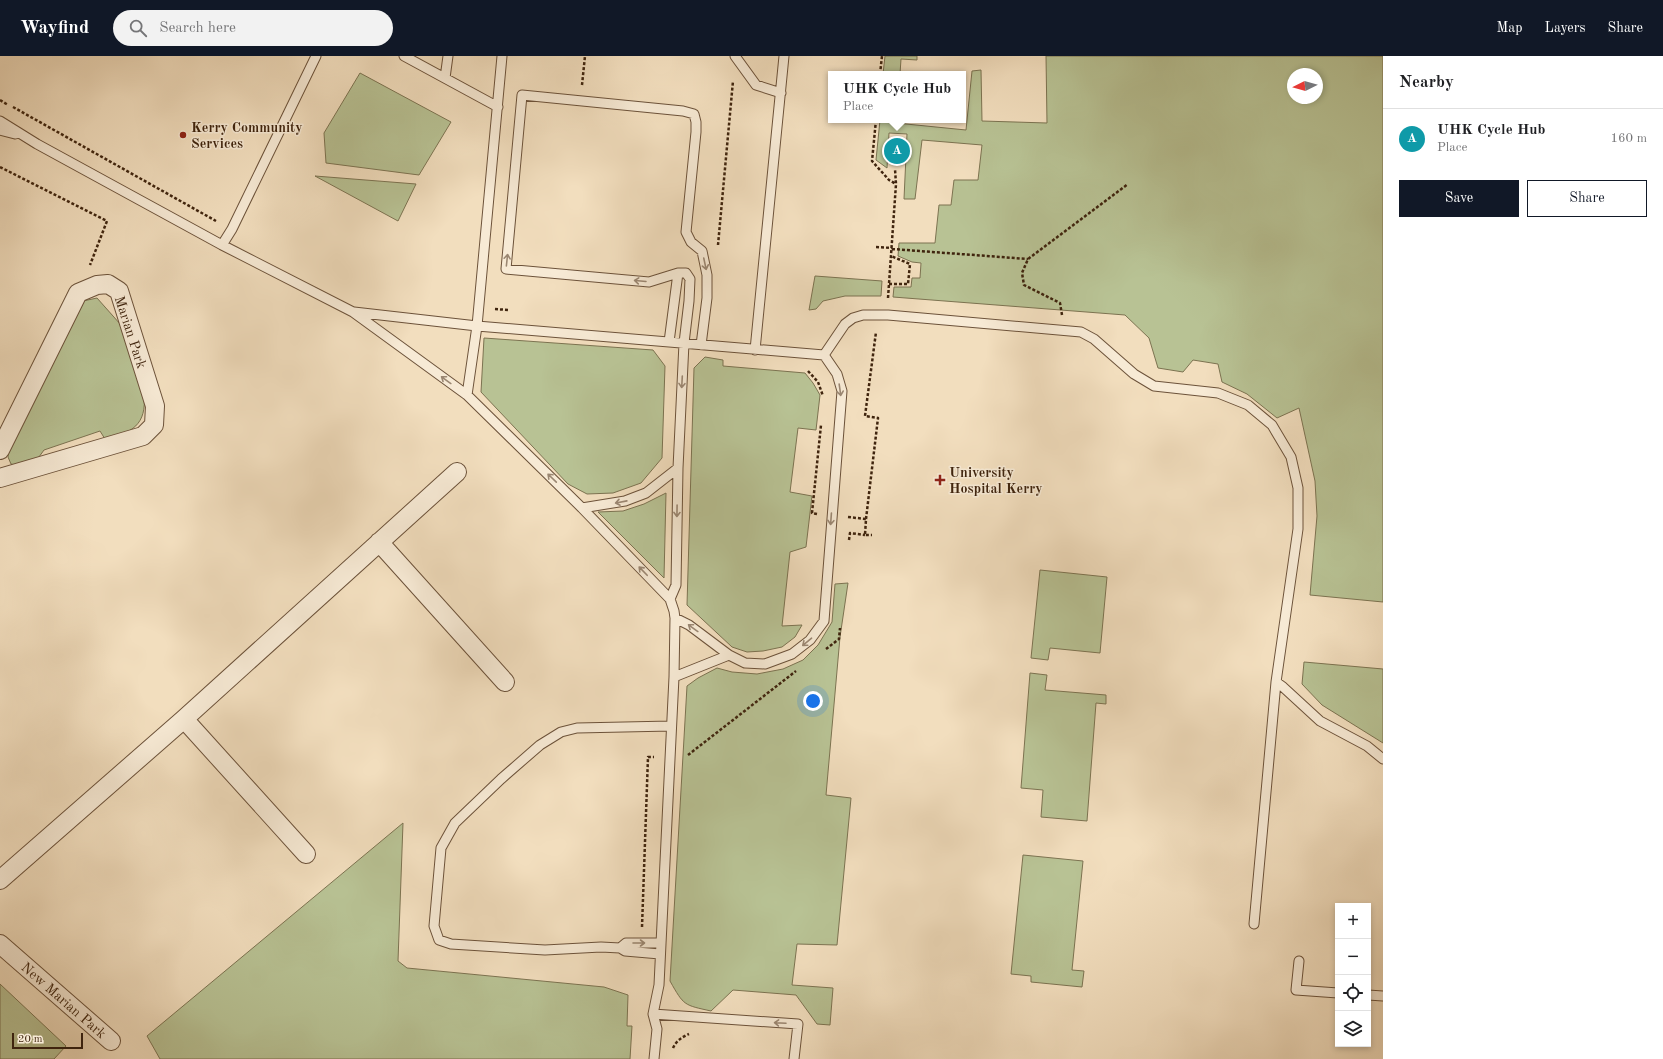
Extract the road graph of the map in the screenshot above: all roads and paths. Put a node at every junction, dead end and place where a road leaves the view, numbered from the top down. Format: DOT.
graph roads {
  1 [pos="316,56"];
  2 [pos="404,56"];
  3 [pos="448,56"];
  4 [pos="502,56"];
  5 [pos="585,56"];
  6 [pos="735,56"];
  7 [pos="784,56"];
  8 [pos="882,56"];
  9 [pos="880,71"];
  10 [pos="734,75"];
  11 [pos="445,78"];
  12 [pos="781,93"];
  13 [pos="0,100"];
  14 [pos="581,101"];
  15 [pos="498,107"];
  16 [pos="0,121"];
  17 [pos="876,123"];
  18 [pos="0,130"];
  19 [pos="23,136"];
  20 [pos="0,167"];
  21 [pos="895,169"];
  22 [pos="896,184"];
  23 [pos="1128,184"];
  24 [pos="232,229"];
  25 [pos="222,245"];
  26 [pos="718,246"];
  27 [pos="876,247"];
  28 [pos="892,249"];
  29 [pos="891,256"];
  30 [pos="1028,259"];
  31 [pos="678,273"];
  32 [pos="889,284"];
  33 [pos="78,293"];
  34 [pos="888,305"];
  35 [pos="479,308"];
  36 [pos="515,311"];
  37 [pos="353,312"];
  38 [pos="1062,319"];
  39 [pos="477,326"];
  40 [pos="876,327"];
  41 [pos="669,342"];
  42 [pos="684,343"];
  43 [pos="701,345"];
  44 [pos="755,350"];
  45 [pos="824,355"];
  46 [pos="801,370"];
  47 [pos="466,395"];
  48 [pos="823,402"];
  49 [pos="821,424"];
  50 [pos="0,450"];
  51 [pos="678,468"];
  52 [pos="457,472"];
  53 [pos="0,478"];
  54 [pos="582,508"];
  55 [pos="824,514"];
  56 [pos="843,516"];
  57 [pos="866,519"];
  58 [pos="872,535"];
  59 [pos="379,542"];
  60 [pos="670,599"];
  61 [pos="675,618"];
  62 [pos="729,655"];
  63 [pos="674,677"];
  64 [pos="505,682"];
  65 [pos="1276,682"];
  66 [pos="184,719"];
  67 [pos="670,726"];
  68 [pos="660,758"];
  69 [pos="1383,759"];
  70 [pos="306,854"];
  71 [pos="0,880"];
  72 [pos="1254,924"];
  73 [pos="642,930"];
  74 [pos="660,943"];
  75 [pos="0,944"];
  76 [pos="620,948"];
  77 [pos="660,954"];
  78 [pos="1299,961"];
  79 [pos="1335,993"];
  80 [pos="1371,995"];
  81 [pos="1383,996"];
  82 [pos="653,1014"];
  83 [pos="697,1033"];
  84 [pos="111,1041"];
  85 [pos="671,1052"];
  86 [pos="654,1059"];
  87 [pos="794,1059"];
  1 -- 24 [label="lane"];
  2 -- 11 [label="lane"];
  3 -- 11 [label="lane"];
  4 -- 15 [label="lane"];
  5 -- 14 [label="path"];
  6 -- 12 [label="lane"];
  7 -- 12 [label="lane"];
  8 -- 9 [label="path"];
  10 -- 26 [label="path"];
  11 -- 15 [label="lane"];
  12 -- 44 [label="lane"];
  13 -- 24 [label="path"];
  31 -- 14 [label="lane, one-way"];
  14 -- 43 [label="lane, one-way"];
  15 -- 35 [label="lane"];
  16 -- 19 [label="lane"];
  17 -- 22 [label="path"];
  18 -- 19 [label="lane"];
  19 -- 25 [label="lane"];
  20 -- 33 [label="path"];
  21 -- 22 [label="path"];
  22 -- 28 [label="path"];
  23 -- 30 [label="path"];
  24 -- 25 [label="lane"];
  25 -- 37 [label="lane"];
  27 -- 28 [label="path"];
  28 -- 29 [label="path"];
  28 -- 30 [label="path"];
  29 -- 32 [label="path"];
  29 -- 32 [label="path"];
  30 -- 38 [label="path"];
  31 -- 41 [label="lane"];
  31 -- 42 [label="lane"];
  32 -- 34 [label="path"];
  33 -- 50 [label="street"];
  33 -- 53 [label="street, Marian Park"];
  35 -- 36 [label="path"];
  35 -- 39 [label="lane"];
  37 -- 39 [label="lane"];
  47 -- 37 [label="lane, one-way"];
  39 -- 41 [label="lane"];
  39 -- 47 [label="lane"];
  40 -- 57 [label="path"];
  41 -- 42 [label="lane"];
  42 -- 43 [label="lane"];
  42 -- 51 [label="lane, one-way"];
  43 -- 44 [label="lane"];
  44 -- 45 [label="lane"];
  45 -- 62 [label="lane, one-way"];
  45 -- 65 [label="lane"];
  46 -- 48 [label="path"];
  54 -- 47 [label="lane, one-way"];
  49 -- 55 [label="path"];
  51 -- 54 [label="lane, one-way"];
  51 -- 60 [label="lane, one-way"];
  52 -- 59 [label="street"];
  60 -- 54 [label="lane, one-way"];
  56 -- 57 [label="path"];
  57 -- 58 [label="path"];
  59 -- 64 [label="street"];
  59 -- 66 [label="street"];
  60 -- 61 [label="lane"];
  62 -- 61 [label="lane, one-way"];
  61 -- 63 [label="lane"];
  62 -- 63 [label="lane"];
  63 -- 67 [label="lane"];
  65 -- 69 [label="lane"];
  65 -- 72 [label="lane"];
  66 -- 70 [label="street"];
  66 -- 71 [label="street"];
  67 -- 74 [label="lane"];
  67 -- 76 [label="lane"];
  68 -- 73 [label="path"];
  76 -- 74 [label="lane, one-way"];
  74 -- 77 [label="lane"];
  75 -- 84 [label="street, New Marian Park"];
  76 -- 77 [label="lane"];
  77 -- 82 [label="lane"];
  78 -- 79 [label="lane"];
  80 -- 81 [label="lane"];
  82 -- 86 [label="lane"];
  87 -- 82 [label="lane, one-way"];
  83 -- 85 [label="path"];
}
